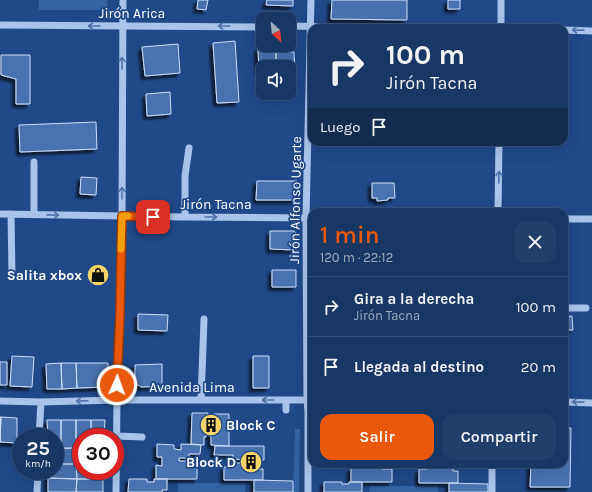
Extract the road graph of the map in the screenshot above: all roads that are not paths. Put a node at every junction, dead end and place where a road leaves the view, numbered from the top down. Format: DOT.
graph roads {
  1 [pos="123,0"];
  2 [pos="311,0"];
  3 [pos="501,0"];
  4 [pos="311,24"];
  5 [pos="501,24"];
  6 [pos="0,25"];
  7 [pos="123,26"];
  8 [pos="256,26"];
  9 [pos="296,26"];
  10 [pos="308,26"];
  11 [pos="568,30"];
  12 [pos="592,31"];
  13 [pos="310,146"];
  14 [pos="499,146"];
  15 [pos="189,148"];
  16 [pos="34,162"];
  17 [pos="309,208"];
  18 [pos="498,208"];
  19 [pos="0,214"];
  20 [pos="11,214"];
  21 [pos="34,215"];
  22 [pos="122,216"];
  23 [pos="185,218"];
  24 [pos="308,218"];
  25 [pos="568,219"];
  26 [pos="592,219"];
  27 [pos="12,276"];
  28 [pos="568,308"];
  29 [pos="586,308"];
  30 [pos="204,320"];
  31 [pos="117,400"];
  32 [pos="201,400"];
  33 [pos="286,400"];
  34 [pos="308,400"];
  35 [pos="0,401"];
  36 [pos="41,402"];
  37 [pos="568,402"];
  38 [pos="592,403"];
  39 [pos="286,410"];
  40 [pos="308,412"];
  41 [pos="40,428"];
  42 [pos="117,428"];
  43 [pos="124,436"];
  44 [pos="142,437"];
  45 [pos="308,468"];
  46 [pos="308,468"];
  47 [pos="492,468"];
  48 [pos="38,480"];
  49 [pos="116,480"];
  50 [pos="37,492"];
  51 [pos="116,492"];
  52 [pos="308,492"];
  53 [pos="492,492"];
  1 -- 7 [label="street"];
  2 -- 4 [label="street, Jirón Alfonso Ugarte"];
  3 -- 5 [label="street"];
  7 -- 6 [label="street, Jirón Arica, one-way"];
  8 -- 7 [label="street, Jirón Arica, one-way"];
  22 -- 7 [label="street, one-way"];
  9 -- 10 [label="street"];
  12 -- 11 [label="street, one-way"];
  13 -- 17 [label="street, Jirón Alfonso Ugarte"];
  18 -- 14 [label="street, one-way"];
  15 -- 23 [label="street"];
  16 -- 21 [label="street"];
  19 -- 20 [label="street, Jirón Tacna"];
  20 -- 21 [label="street, Jirón Tacna"];
  20 -- 27 [label="street"];
  21 -- 22 [label="street, Jirón Tacna, one-way"];
  22 -- 23 [label="street, Jirón Tacna"];
  22 -- 31 [label="street"];
  23 -- 24 [label="street, Jirón Tacna, one-way"];
  25 -- 26 [label="street"];
  28 -- 29 [label="street"];
  30 -- 32 [label="street"];
  31 -- 32 [label="street, Avenida Lima"];
  31 -- 36 [label="street, Avenida Lima, one-way"];
  31 -- 42 [label="street"];
  33 -- 32 [label="street, Avenida Lima, one-way"];
  33 -- 34 [label="street, Avenida Lima"];
  33 -- 39 [label="street"];
  35 -- 36 [label="street, Avenida Lima"];
  36 -- 41 [label="street"];
  38 -- 37 [label="street, one-way"];
  40 -- 46 [label="street, Jirón Alfonso Ugarte"];
  43 -- 44 [label="street"];
  45 -- 52 [label="street, Jirón Alfonso Ugarte"];
  47 -- 53 [label="street"];
  48 -- 50 [label="street"];
  49 -- 51 [label="street"];
}
